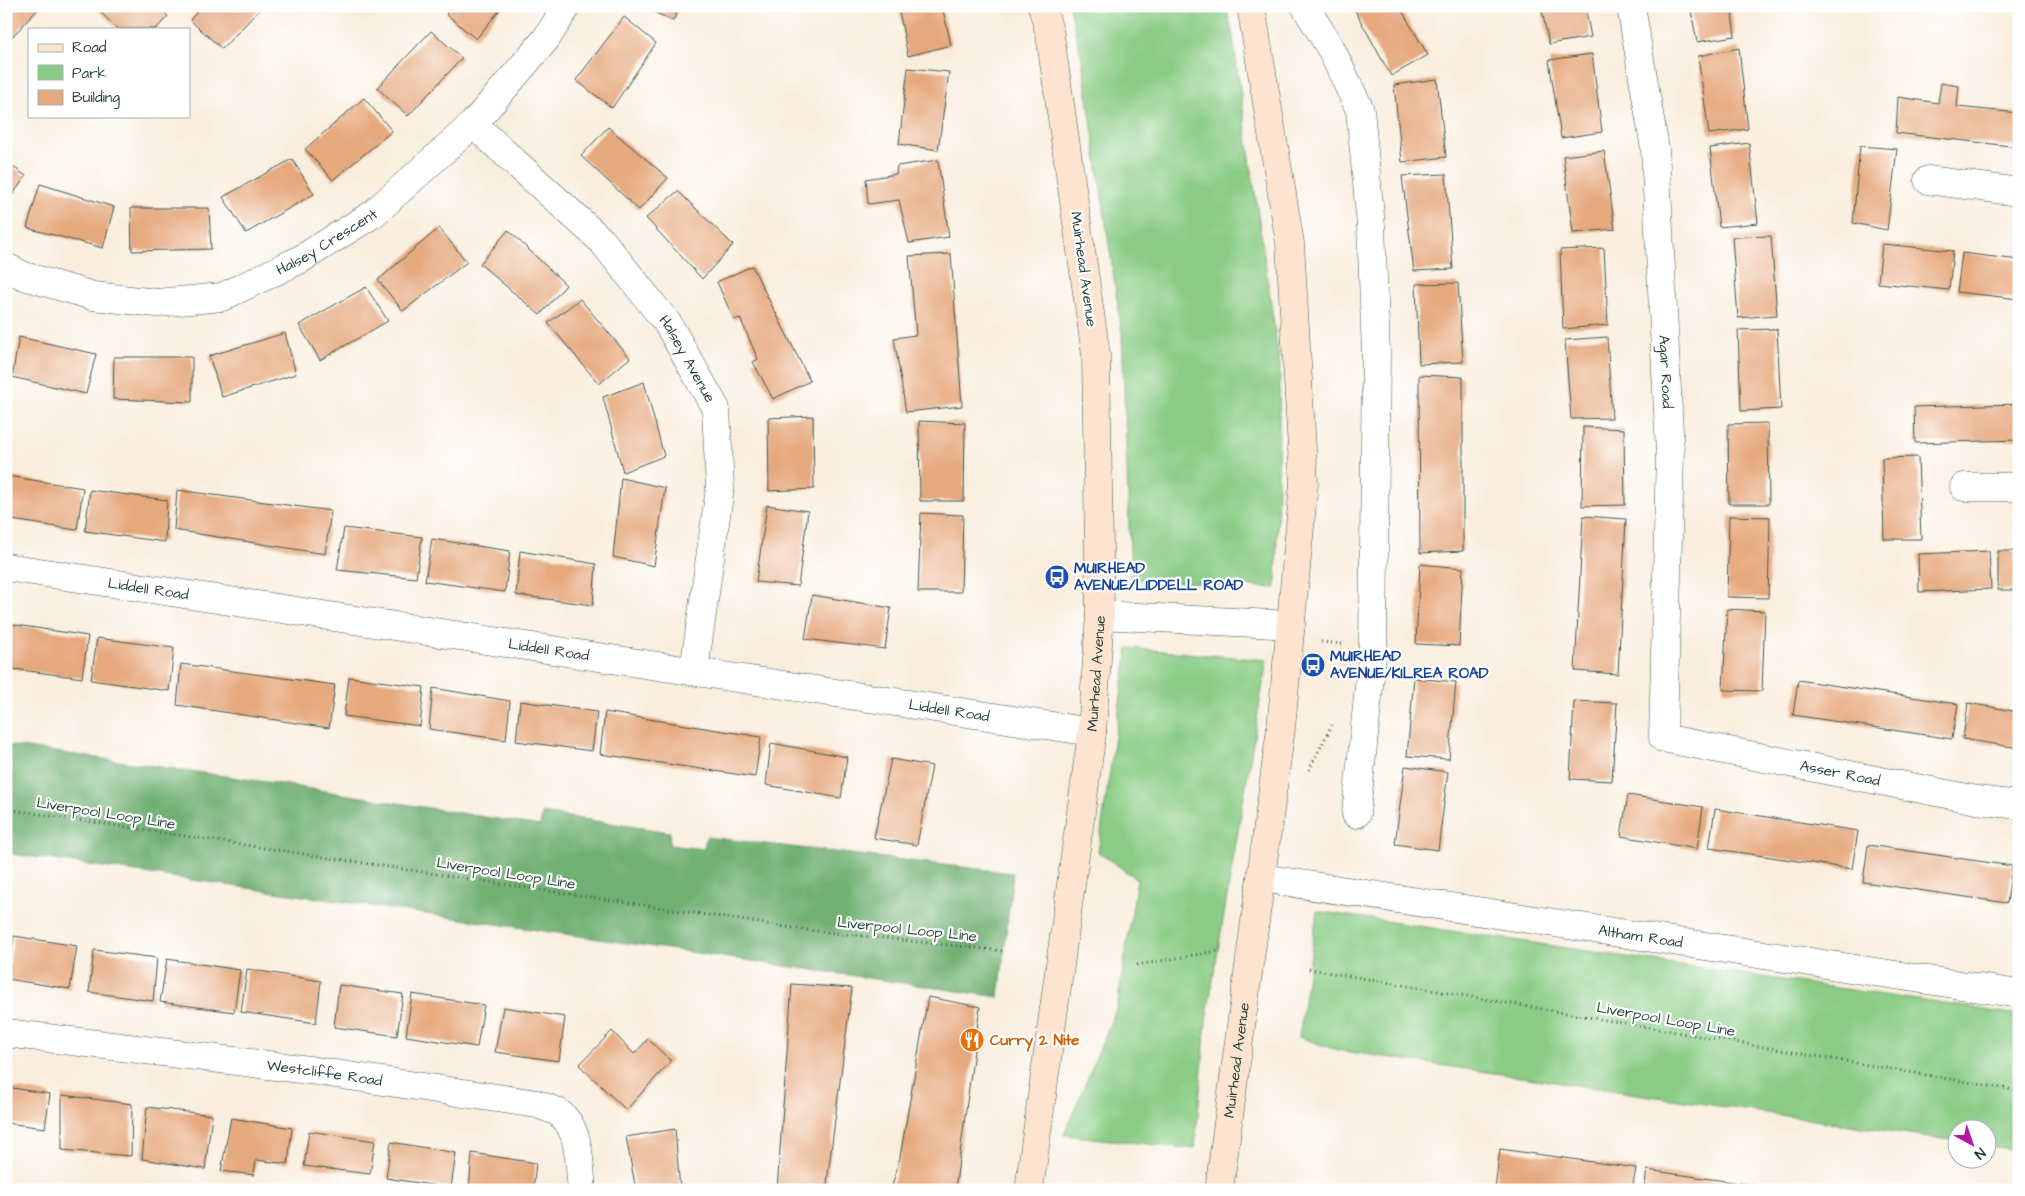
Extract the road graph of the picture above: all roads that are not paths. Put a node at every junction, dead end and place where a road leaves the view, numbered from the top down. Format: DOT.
graph roads {
  1 [pos="566,6"];
  2 [pos="1042,6"];
  3 [pos="1252,6"];
  4 [pos="1305,6"];
  5 [pos="1631,6"];
  6 [pos="473,124"];
  7 [pos="1928,180"];
  8 [pos="2019,192"];
  9 [pos="6,267"];
  10 [pos="1964,487"];
  11 [pos="2019,487"];
  12 [pos="6,567"];
  13 [pos="1100,615"];
  14 [pos="1291,632"];
  15 [pos="694,670"];
  16 [pos="1092,732"];
  17 [pos="1663,738"];
  18 [pos="2019,805"];
  19 [pos="1356,814"];
  20 [pos="1262,878"];
  21 [pos="2019,994"];
  22 [pos="6,1033"];
  23 [pos="582,1190"];
  24 [pos="1029,1190"];
  25 [pos="1219,1190"];
  1 -- 6 [label="street, Halsey Crescent"];
  2 -- 13 [label="street, Muirhead Avenue"];
  3 -- 14 [label="street, Muirhead Avenue"];
  4 -- 19 [label="street"];
  5 -- 17 [label="street, Agar Road"];
  6 -- 9 [label="street, Halsey Crescent"];
  6 -- 15 [label="street, Halsey Avenue"];
  7 -- 8 [label="street"];
  10 -- 11 [label="street"];
  12 -- 15 [label="street, Liddell Road"];
  13 -- 14 [label="street"];
  13 -- 16 [label="street, Muirhead Avenue"];
  14 -- 20 [label="street, Muirhead Avenue"];
  15 -- 16 [label="street, Liddell Road"];
  16 -- 24 [label="street, Muirhead Avenue"];
  17 -- 18 [label="street, Asser Road"];
  20 -- 21 [label="street, Altham Road"];
  20 -- 25 [label="street, Muirhead Avenue"];
  22 -- 23 [label="street, Westcliffe Road"];
}
